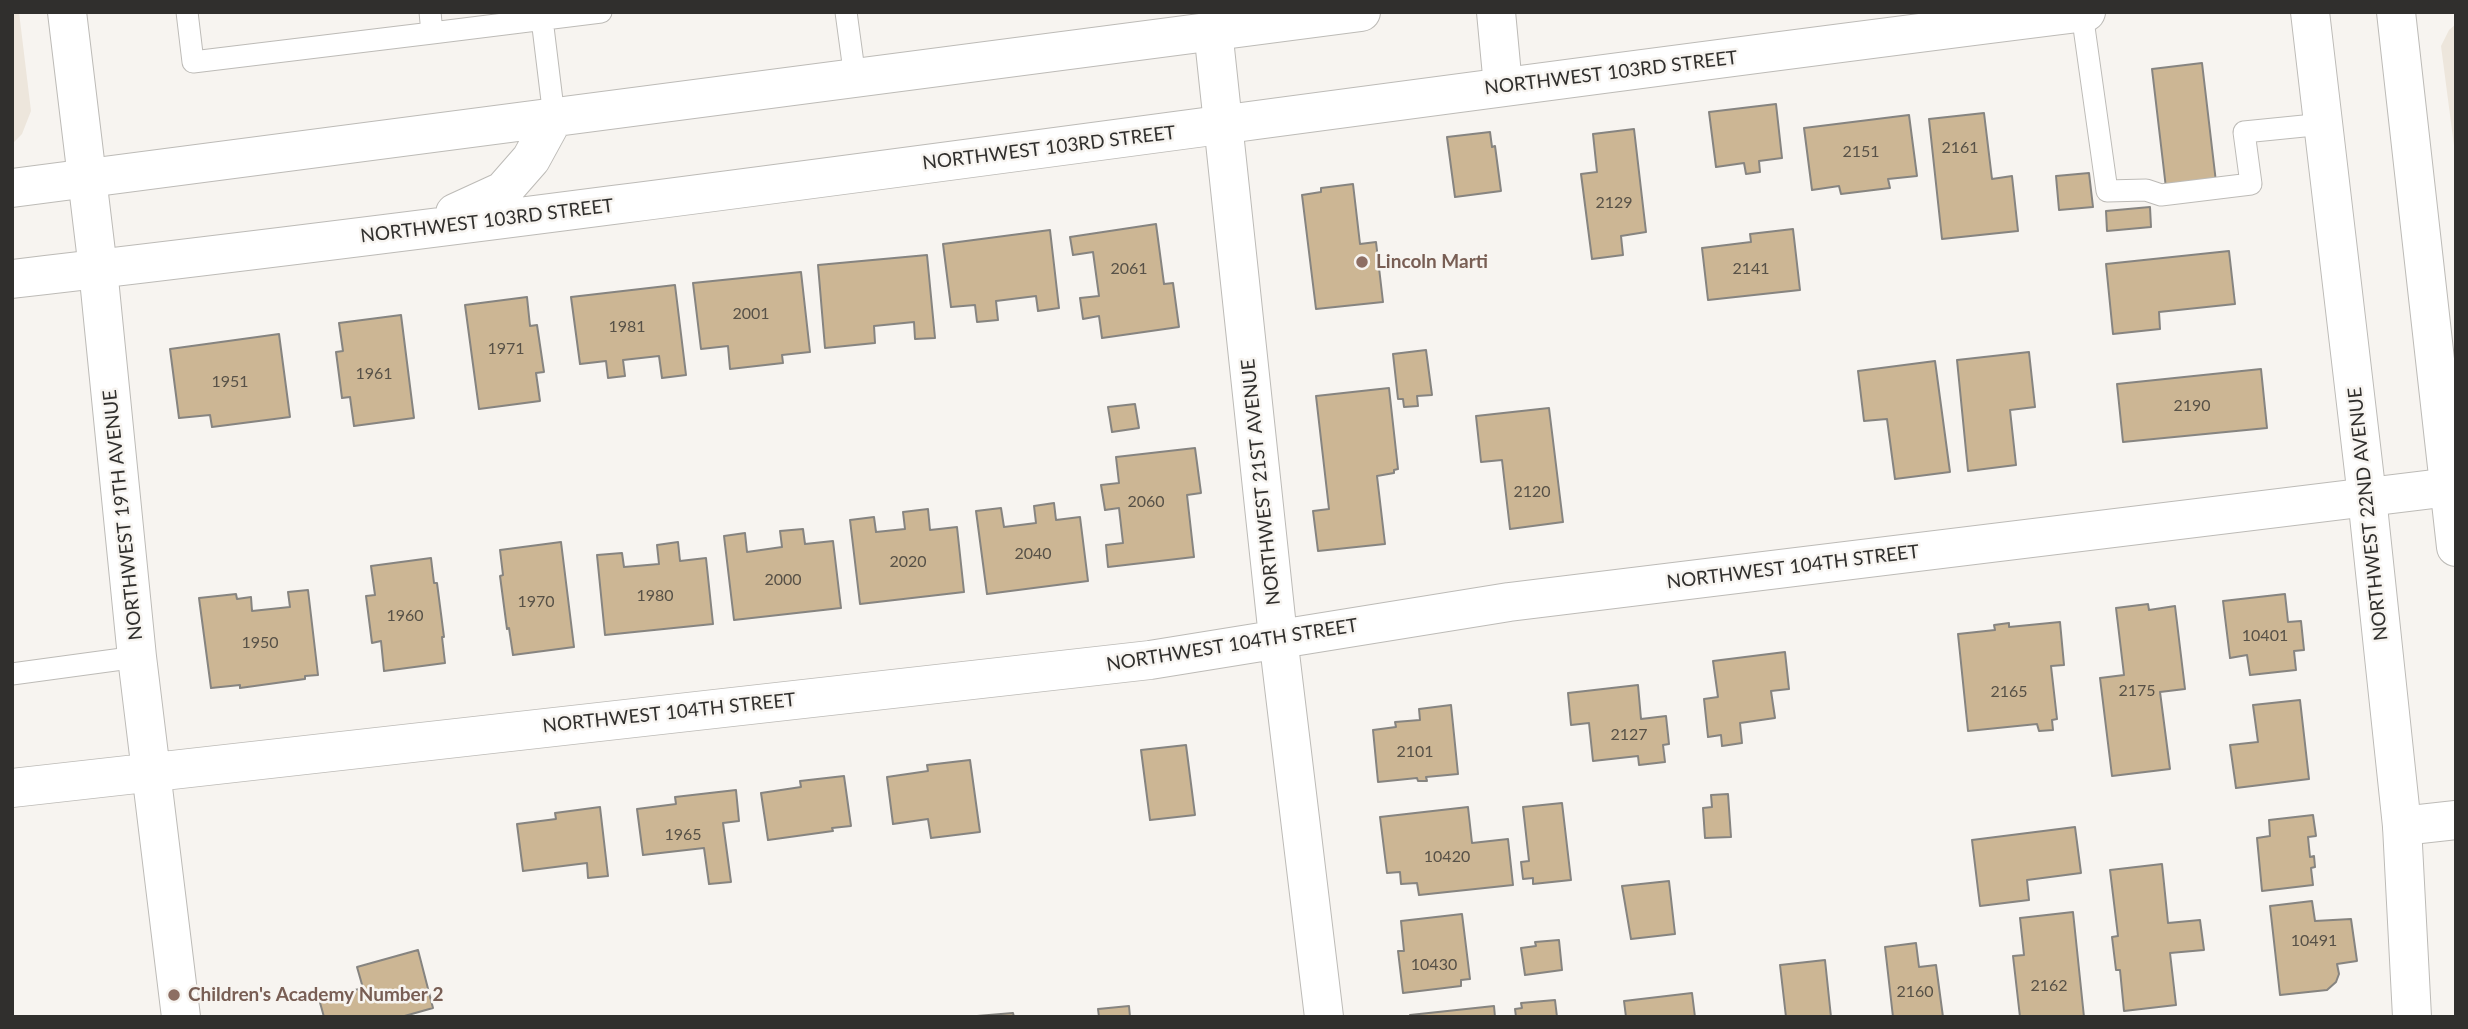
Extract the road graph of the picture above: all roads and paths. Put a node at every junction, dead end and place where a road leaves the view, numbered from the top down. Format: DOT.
graph roads {
  1 [pos="67,12"];
  2 [pos="187,12"];
  3 [pos="600,12"];
  4 [pos="846,12"];
  5 [pos="1361,12"];
  6 [pos="1496,12"];
  7 [pos="2084,12"];
  8 [pos="2310,12"];
  9 [pos="2396,12"];
  10 [pos="542,19"];
  11 [pos="431,23"];
  12 [pos="1213,30"];
  13 [pos="855,78"];
  14 [pos="1503,86"];
  15 [pos="554,117"];
  16 [pos="2324,124"];
  17 [pos="1224,125"];
  18 [pos="88,178"];
  19 [pos="12,188"];
  20 [pos="418,230"];
  21 [pos="98,269"];
  22 [pos="12,279"];
  23 [pos="2450,439"];
  24 [pos="2450,487"];
  25 [pos="2367,497"];
  26 [pos="2456,547"];
  27 [pos="1278,637"];
  28 [pos="137,657"];
  29 [pos="12,674"];
  30 [pos="152,771"];
  31 [pos="12,788"];
  32 [pos="2456,820"];
  33 [pos="2402,826"];
  34 [pos="181,1017"];
  35 [pos="1324,1017"];
  36 [pos="2412,1017"];
  1 -- 18 [label="main road, NORTHWEST 19TH AVENUE"];
  2 -- 11 [label="lane"];
  3 -- 10 [label="lane"];
  4 -- 13 [label="lane"];
  5 -- 12 [label="main road"];
  6 -- 14 [label="main road"];
  7 -- 14 [label="main road, NORTHWEST 103RD STREET"];
  7 -- 16 [label="lane"];
  8 -- 16 [label="main road, NORTHWEST 22ND AVENUE"];
  9 -- 23 [label="main road"];
  10 -- 11 [label="lane"];
  10 -- 15 [label="lane"];
  12 -- 13 [label="main road"];
  12 -- 17 [label="main road, NORTHWEST 21ST AVENUE"];
  13 -- 15 [label="main road"];
  14 -- 17 [label="main road, NORTHWEST 103RD STREET"];
  15 -- 18 [label="main road"];
  15 -- 20 [label="main road"];
  16 -- 25 [label="main road, NORTHWEST 22ND AVENUE"];
  17 -- 20 [label="main road, NORTHWEST 103RD STREET"];
  17 -- 27 [label="main road, NORTHWEST 21ST AVENUE"];
  18 -- 19 [label="main road"];
  18 -- 21 [label="main road, NORTHWEST 19TH AVENUE"];
  20 -- 21 [label="main road, NORTHWEST 103RD STREET"];
  21 -- 22 [label="main road, NORTHWEST 103RD STREET"];
  21 -- 28 [label="main road, NORTHWEST 19TH AVENUE"];
  23 -- 24 [label="main road"];
  24 -- 25 [label="main road, NORTHWEST 104TH STREET"];
  24 -- 26 [label="main road"];
  25 -- 27 [label="main road, NORTHWEST 104TH STREET"];
  25 -- 33 [label="main road, NORTHWEST 22ND AVENUE"];
  27 -- 30 [label="main road, NORTHWEST 104TH STREET"];
  27 -- 35 [label="main road, NORTHWEST 21ST AVENUE"];
  28 -- 29 [label="lane"];
  28 -- 30 [label="main road, NORTHWEST 19TH AVENUE"];
  30 -- 31 [label="main road, NORTHWEST 104TH STREET"];
  30 -- 34 [label="main road, NORTHWEST 19TH AVENUE"];
  32 -- 33 [label="main road"];
  33 -- 36 [label="main road, NORTHWEST 22ND AVENUE"];
}
